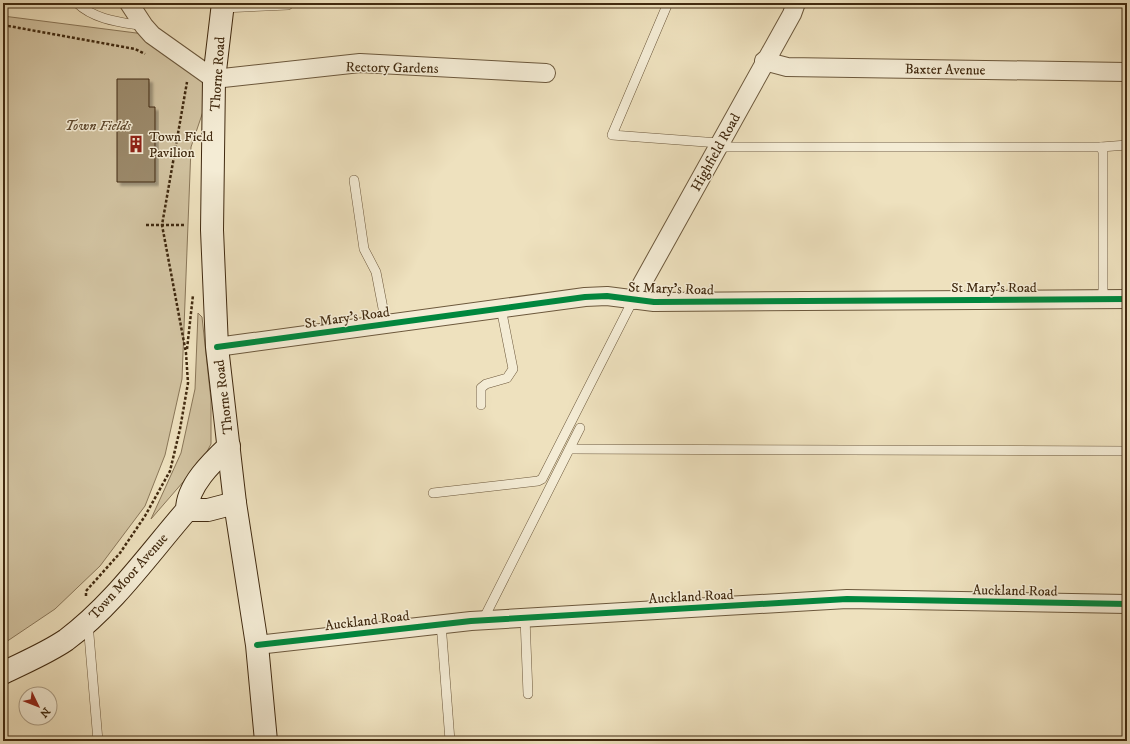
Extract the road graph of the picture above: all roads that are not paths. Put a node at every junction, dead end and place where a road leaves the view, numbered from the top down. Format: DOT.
graph roads {
  1 [pos="77,3"];
  2 [pos="129,3"];
  3 [pos="668,3"];
  4 [pos="796,3"];
  5 [pos="288,5"];
  6 [pos="223,6"];
  7 [pos="144,26"];
  8 [pos="764,61"];
  9 [pos="1127,72"];
  10 [pos="546,73"];
  11 [pos="214,79"];
  12 [pos="718,145"];
  13 [pos="1127,145"];
  14 [pos="1101,147"];
  15 [pos="354,180"];
  16 [pos="1103,299"];
  17 [pos="1127,299"];
  18 [pos="634,300"];
  19 [pos="501,308"];
  20 [pos="386,324"];
  21 [pos="217,347"];
  22 [pos="481,405"];
  23 [pos="580,428"];
  24 [pos="229,446"];
  25 [pos="570,449"];
  26 [pos="1127,451"];
  27 [pos="433,493"];
  28 [pos="235,503"];
  29 [pos="187,510"];
  30 [pos="1127,604"];
  31 [pos="525,618"];
  32 [pos="483,620"];
  33 [pos="88,622"];
  34 [pos="441,623"];
  35 [pos="257,645"];
  36 [pos="3,673"];
  37 [pos="528,694"];
  38 [pos="98,741"];
  39 [pos="266,741"];
  40 [pos="450,741"];
  1 -- 7 [label="lane"];
  2 -- 7 [label="street"];
  3 -- 12 [label="lane"];
  4 -- 8 [label="street, Highfield Road"];
  5 -- 6 [label="lane"];
  6 -- 11 [label="street, Thorne Road"];
  7 -- 11 [label="street"];
  8 -- 9 [label="street, Baxter Avenue"];
  8 -- 12 [label="street, Highfield Road"];
  10 -- 11 [label="street, Rectory Gardens"];
  11 -- 21 [label="street, Thorne Road"];
  12 -- 14 [label="lane"];
  12 -- 18 [label="street, Highfield Road"];
  13 -- 14 [label="lane"];
  14 -- 16 [label="lane"];
  15 -- 20 [label="lane"];
  16 -- 17 [label="street, St Mary's Road"];
  16 -- 18 [label="street, St Mary's Road"];
  18 -- 19 [label="street, St Mary's Road"];
  18 -- 27 [label="lane"];
  19 -- 20 [label="street, St Mary's Road"];
  19 -- 22 [label="lane"];
  20 -- 21 [label="street, St Mary's Road"];
  21 -- 24 [label="street, Thorne Road"];
  23 -- 25 [label="lane"];
  24 -- 28 [label="street, Thorne Road"];
  24 -- 29 [label="street, Town Moor Avenue"];
  25 -- 26 [label="lane"];
  25 -- 32 [label="lane"];
  28 -- 29 [label="street"];
  28 -- 35 [label="street, Thorne Road"];
  29 -- 33 [label="street, Town Moor Avenue"];
  30 -- 31 [label="street, Auckland Road"];
  31 -- 32 [label="street, Auckland Road"];
  31 -- 37 [label="lane"];
  32 -- 34 [label="street, Auckland Road"];
  33 -- 36 [label="street, Town Moor Avenue"];
  33 -- 38 [label="lane"];
  34 -- 35 [label="street, Auckland Road"];
  34 -- 40 [label="lane"];
  35 -- 39 [label="street, Thorne Road"];
}
